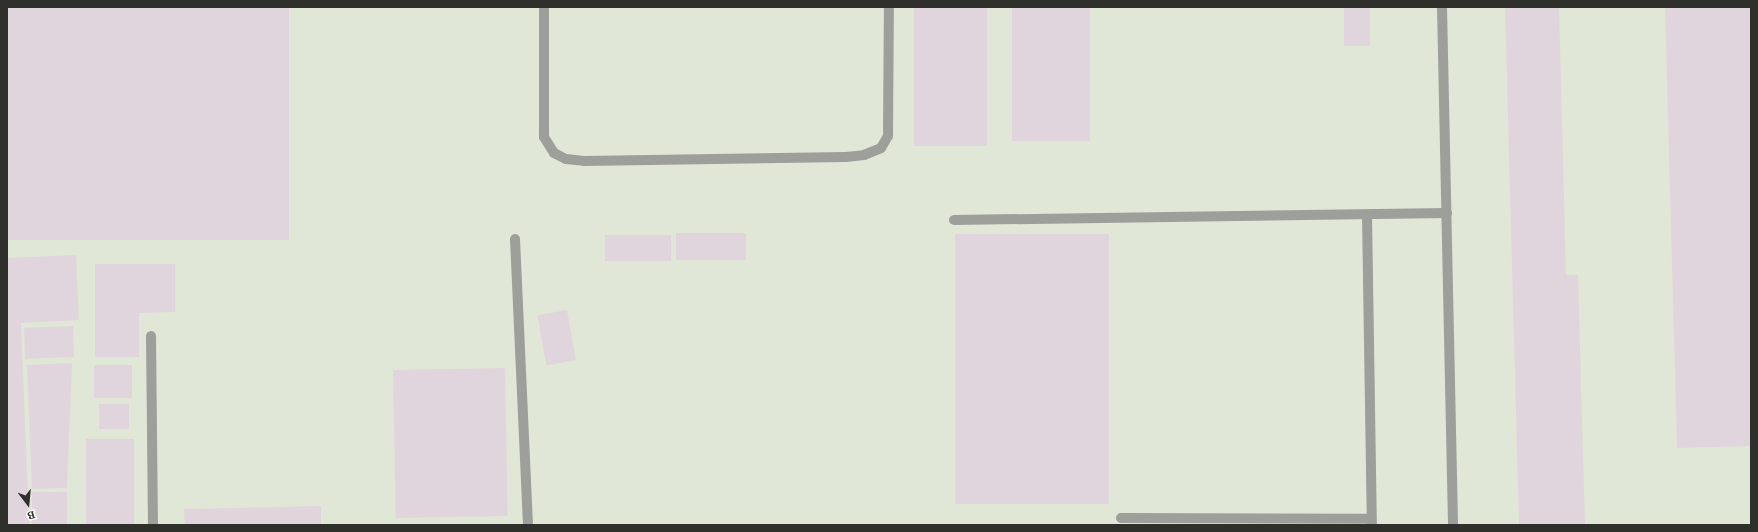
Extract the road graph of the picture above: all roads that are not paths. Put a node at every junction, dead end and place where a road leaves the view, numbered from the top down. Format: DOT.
graph roads {
  1 [pos="544,7"];
  2 [pos="889,7"];
  3 [pos="1442,7"];
  4 [pos="1446,213"];
  5 [pos="1367,215"];
  6 [pos="954,220"];
  7 [pos="515,239"];
  8 [pos="150,336"];
  9 [pos="1121,518"];
  10 [pos="1372,522"];
  11 [pos="153,525"];
  12 [pos="528,525"];
  13 [pos="1453,525"];
  1 -- 2 [label="street"];
  3 -- 4 [label="street"];
  4 -- 5 [label="street"];
  4 -- 13 [label="street"];
  5 -- 6 [label="street"];
  5 -- 10 [label="street"];
  7 -- 12 [label="street"];
  8 -- 11 [label="street"];
  9 -- 10 [label="street"];
}
